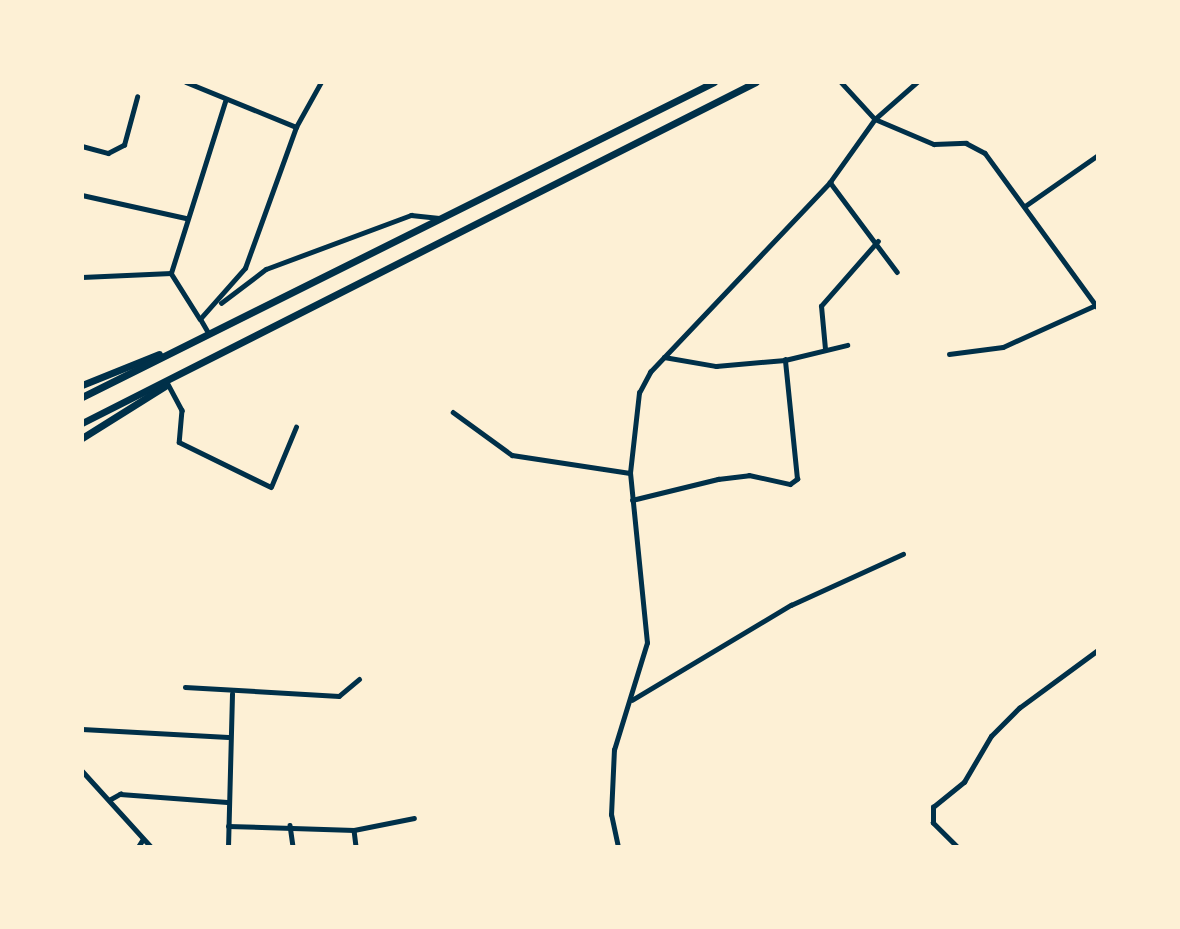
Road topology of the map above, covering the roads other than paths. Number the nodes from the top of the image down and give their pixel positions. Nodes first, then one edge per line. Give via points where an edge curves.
1 (186, 82) edge
2 (321, 82) edge
3 (715, 82) edge
4 (756, 82) edge
5 (841, 82) edge
6 (917, 82) edge
7 (137, 97) dead end
8 (226, 99) junction
9 (875, 119) junction
10 (296, 127) junction
11 (82, 146) edge
12 (1098, 155) edge
13 (830, 182) junction
14 (82, 195) edge
15 (1025, 206) junction
16 (186, 218) junction
17 (444, 219) junction
18 (878, 240) junction
19 (897, 272) dead end
20 (170, 273) junction
21 (82, 277) edge
22 (217, 306) junction
23 (1097, 306) edge
24 (200, 319) junction
25 (209, 334) junction
26 (847, 345) dead end
27 (825, 349) junction
28 (949, 354) dead end
29 (664, 357) junction
30 (785, 360) junction
31 (182, 374) junction
32 (169, 384) junction
33 (82, 386) edge
34 (82, 397) edge
35 (453, 412) dead end
36 (82, 423) edge
37 (296, 427) dead end
38 (82, 438) edge
39 (630, 472) junction
40 (632, 500) junction
41 (903, 554) dead end
42 (1098, 650) edge
43 (359, 679) dead end
44 (185, 687) dead end
45 (232, 694) junction
46 (632, 700) junction
47 (82, 729) edge
48 (228, 737) junction
49 (82, 771) edge
50 (109, 800) junction
51 (227, 802) junction
52 (414, 818) dead end
53 (290, 825) junction
54 (229, 827) junction
55 (354, 830) junction
56 (143, 839) junction
57 (138, 847) edge
58 (151, 847) edge
59 (229, 847) edge
60 (293, 847) edge
61 (356, 847) edge
62 (618, 847) edge
63 (957, 847) edge

1 - 8 street
2 - 10 street
3 - 17 highway
4 - 31 highway
5 - 9 street
6 - 9 street
7 - 11 street via 124,145 108,153
8 - 10 street
8 - 16 street
9 - 13 street
9 - 15 street via 934,144 977,147
10 - 22 street via 245,268
12 - 15 street
13 - 18 street
13 - 29 street
14 - 16 street
15 - 23 street
16 - 20 street
17 - 22 street via 411,215 267,269
17 - 25 highway
18 - 19 street
18 - 27 street via 821,306
20 - 21 street
20 - 24 street
22 - 24 street
23 - 28 street via 1003,347
24 - 25 street
25 - 33 highway
25 - 34 highway
26 - 27 street
27 - 30 street
29 - 30 street via 716,366
29 - 39 street via 639,393
30 - 40 street via 797,479 790,484 749,475
31 - 32 highway
31 - 36 highway
32 - 37 street via 182,410 179,442 271,487
32 - 38 highway
35 - 39 street via 512,455
39 - 40 street
40 - 46 street via 647,643
41 - 46 street via 791,605
42 - 63 street via 1018,708 992,736 964,782 933,807 933,823
43 - 45 street via 339,696
44 - 45 street
45 - 48 street
46 - 62 street via 614,750 611,815
47 - 48 street
48 - 51 street
49 - 50 street
50 - 51 street via 120,794
50 - 56 street
51 - 54 street
52 - 55 street
53 - 54 street
53 - 55 street
53 - 60 street
54 - 59 street
55 - 61 street
56 - 57 street
56 - 58 street

